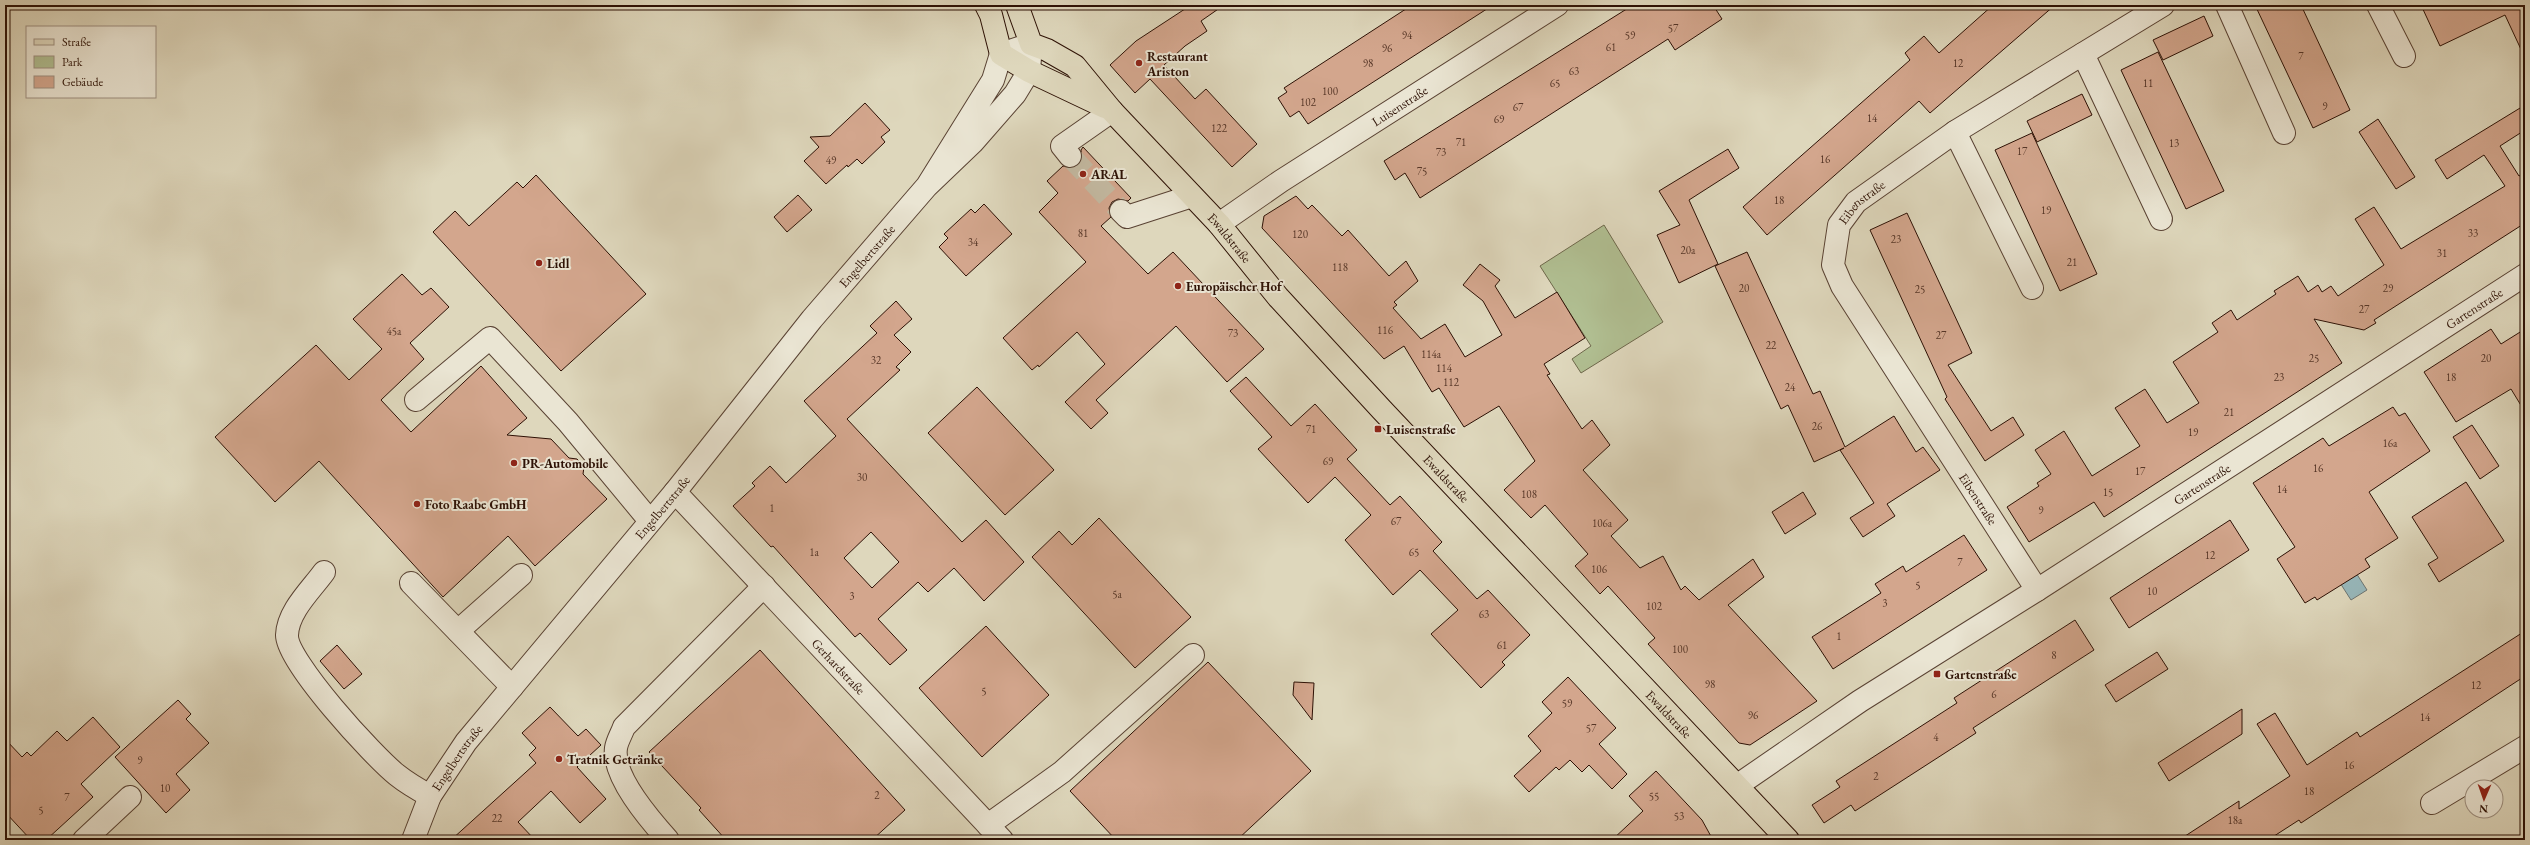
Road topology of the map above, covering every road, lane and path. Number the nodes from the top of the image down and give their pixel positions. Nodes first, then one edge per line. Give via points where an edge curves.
1 (986, 5) edge
2 (1016, 5) edge
3 (2163, 5) edge
4 (2227, 5) edge
5 (2378, 5) edge
6 (1545, 8) edge
7 (1031, 44) junction
8 (1001, 54) junction
9 (2083, 54) junction
10 (2404, 56) dead end
11 (1029, 71) junction
12 (1112, 111) junction
13 (1955, 132) junction
14 (2284, 133) dead end
15 (1070, 156) tunnel mouth
16 (927, 186) junction
17 (1192, 196) junction
18 (1121, 211) tunnel mouth
19 (2161, 219) dead end
20 (1219, 224) junction
21 (2525, 275) edge
22 (2032, 288) dead end
23 (416, 400) dead end
24 (675, 492) junction
25 (650, 522) junction
26 (324, 572) dead end
27 (520, 576) dead end
28 (411, 582) dead end
29 (764, 586) junction
30 (2038, 590) junction
31 (458, 631) junction
32 (1193, 655) dead end
33 (512, 687) junction
34 (2525, 747) edge
35 (1738, 785) junction
36 (430, 796) junction
37 (130, 797) dead end
38 (2432, 803) dead end
39 (995, 832) edge
40 (84, 840) edge
41 (414, 840) edge
42 (668, 840) edge
43 (1788, 840) edge

1 - 8 main road via 992,15
2 - 7 main road
3 - 9 street, Eibenstraße
4 - 14 street
5 - 10 street
6 - 20 street, Luisenstraße via 1280,181
7 - 8 street
7 - 11 street, Engelbertstraße
7 - 12 main road, Ewaldstraße via 1075,66
8 - 11 main road, Ewaldstraße
8 - 16 street, Engelbertstraße via 993,80
9 - 13 street, Eibenstraße
9 - 19 street
11 - 12 main road, Ewaldstraße
11 - 16 street, Engelbertstraße via 1015,94 978,136
12 - 15 street via 1062,146
12 - 17 main road, Ewaldstraße
13 - 22 street
13 - 30 street, Eibenstraße via 1856,202 1839,225 1833,265 1846,293
16 - 24 street, Engelbertstraße via 768,372
17 - 18 street via 1127,217
17 - 20 main road, Ewaldstraße
20 - 35 main road, Ewaldstraße via 1278,297 1372,399
21 - 30 street, Gartenstraße
23 - 25 street via 490,338 568,422
24 - 25 street, Engelbertstraße
24 - 29 street, Gerhardstraße
25 - 33 street, Engelbertstraße
26 - 36 street via 293,614 289,624 287,636 292,653 325,699 396,775
27 - 31 street
28 - 31 street
29 - 39 street, Gerhardstraße
29 - 42 street via 624,728 616,748 619,768 646,815
30 - 35 street, Gartenstraße via 1860,701
31 - 33 street
32 - 39 street
33 - 36 street, Engelbertstraße via 466,742
34 - 38 street
35 - 43 main road, Ewaldstraße
36 - 41 street, Engelbertstraße
37 - 40 street

